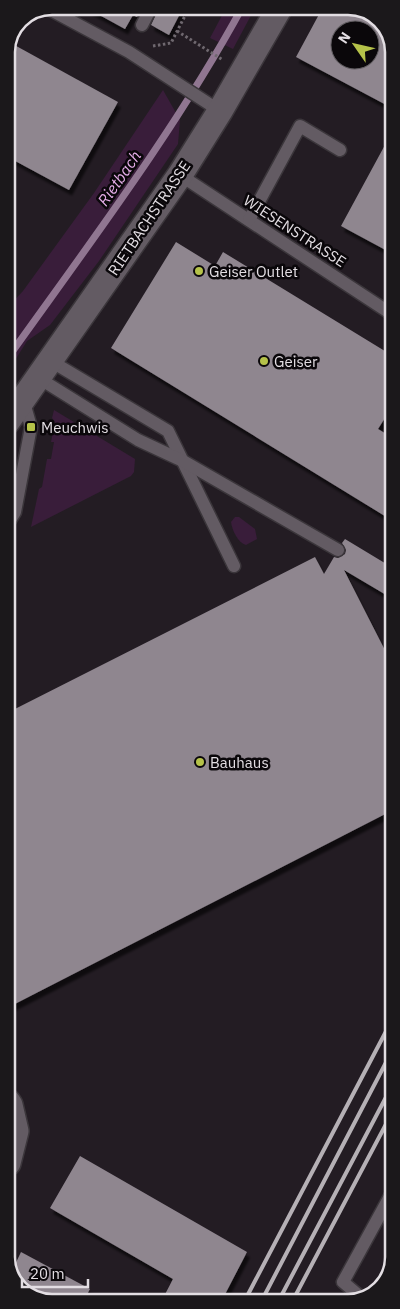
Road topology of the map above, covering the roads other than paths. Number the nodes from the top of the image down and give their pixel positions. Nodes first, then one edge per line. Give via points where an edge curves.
1 (60, 15) edge
2 (147, 15) edge
3 (274, 15) edge
4 (142, 25) dead end
5 (211, 106) junction
6 (340, 150) dead end
7 (180, 175) junction
8 (248, 220) junction
9 (385, 310) edge
10 (43, 368) junction
11 (23, 399) junction
12 (15, 410) edge
13 (182, 461) junction
14 (15, 512) edge
15 (338, 550) dead end
16 (234, 566) dead end
17 (385, 1205) edge
18 (356, 1293) edge

1 - 5 lane via 141,60
2 - 4 lane
3 - 5 street, RIETBACHSTRASSE
5 - 7 street, RIETBACHSTRASSE
6 - 8 lane via 300,126
7 - 8 lane, WIESENSTRASSE
7 - 10 street, RIETBACHSTRASSE
8 - 9 lane, WIESENSTRASSE
10 - 11 street, RIETBACHSTRASSE
10 - 13 lane via 138,440
10 - 13 lane via 168,431
11 - 12 street, RIETBACHSTRASSE
11 - 14 lane via 31,427
13 - 15 lane
13 - 16 lane
17 - 18 lane via 343,1282

